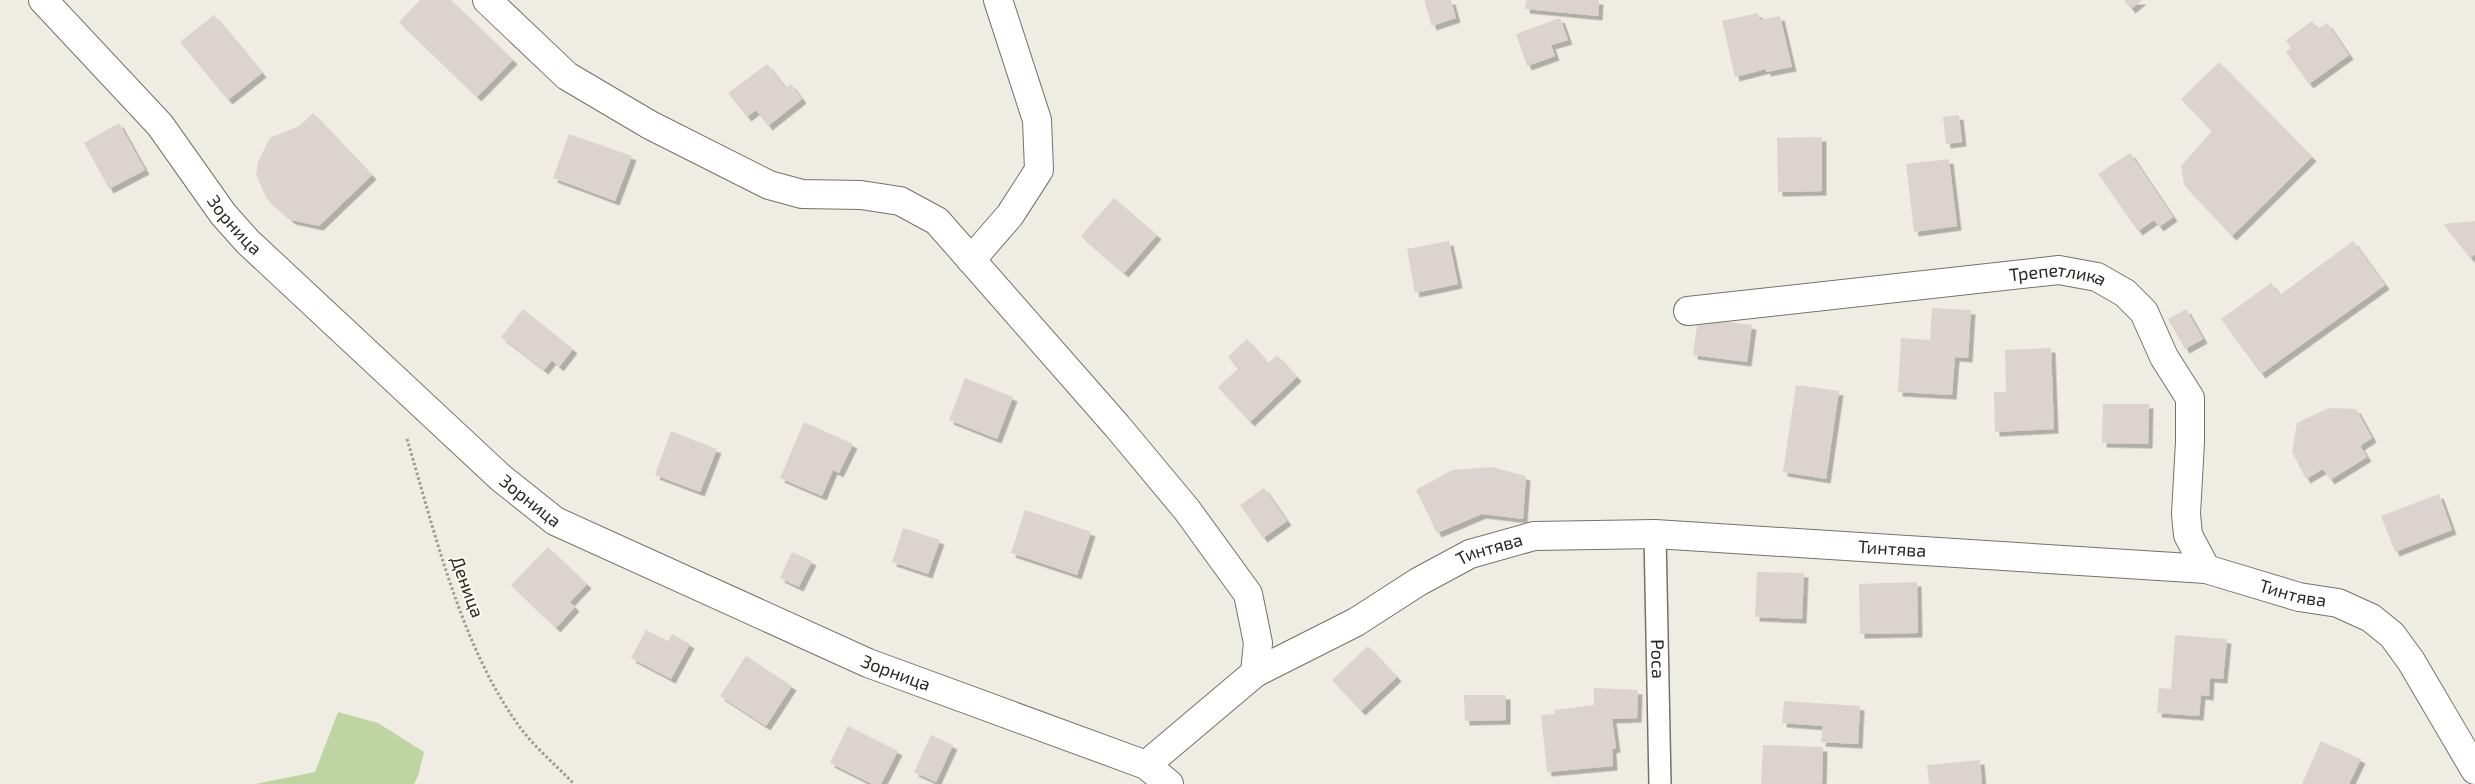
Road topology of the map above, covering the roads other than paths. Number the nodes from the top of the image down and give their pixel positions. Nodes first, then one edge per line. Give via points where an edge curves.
1 (44, 0) edge
2 (487, 0) edge
3 (998, 0) edge
4 (971, 260) junction
5 (1688, 311) dead end
6 (1655, 534) junction
7 (2206, 569) junction
8 (1255, 673) junction
9 (1146, 765) junction
10 (2475, 770) edge
11 (1169, 784) edge
12 (1660, 784) edge

1 - 9 street, Зорница via 160,125 223,214 248,242 501,478 555,521 868,663
2 - 4 street via 567,76 650,125 769,184 802,194 862,195 900,201 937,220
3 - 4 street via 1037,120 1039,170 1010,215
4 - 8 street via 1117,426 1180,502 1248,594 1258,643
5 - 7 street, Трепетлика via 2059,270 2097,277 2125,293 2144,312 2164,357 2190,398 2186,514 2188,535
6 - 7 street, Тинтява
6 - 8 street, Тинтява via 1534,536 1470,554 1418,582 1356,622
6 - 12 lane, Роса
7 - 10 street, Тинтява via 2299,598 2338,604 2371,618 2392,635 2411,661
8 - 9 street, Тинтява
9 - 11 street, Зорница

